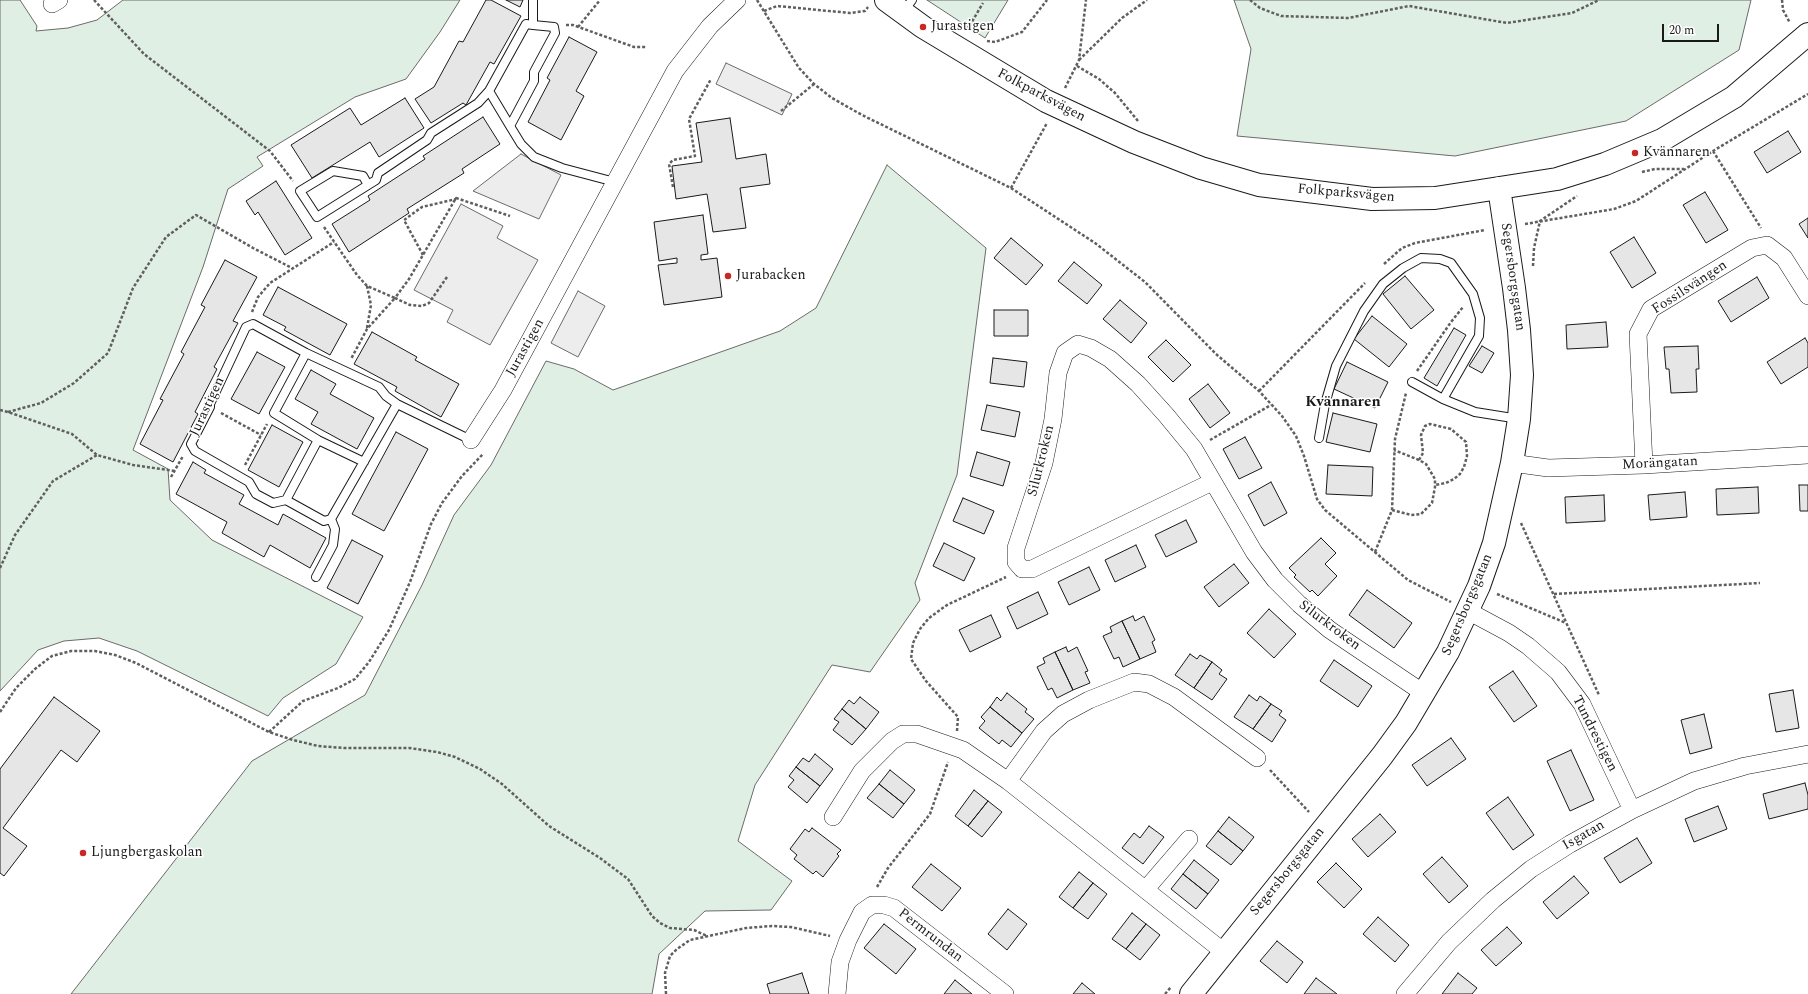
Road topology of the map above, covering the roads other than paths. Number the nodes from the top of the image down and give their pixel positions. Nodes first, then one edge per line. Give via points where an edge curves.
1 (533, 0) edge
2 (737, 0) edge
3 (900, 4) edge
4 (533, 25) junction
5 (1800, 30) edge
6 (489, 90) junction
7 (510, 126) junction
8 (615, 182) junction
9 (368, 184) junction
10 (1499, 188) junction
11 (1808, 296) edge
12 (306, 353) junction
13 (1412, 382) road end
14 (1443, 399) junction
15 (397, 404) junction
16 (1519, 420) junction
17 (1319, 438) dead end
18 (318, 440) junction
19 (471, 440) joint
20 (1808, 455) edge
21 (364, 462) junction
22 (1512, 463) junction
23 (1644, 465) junction
24 (1212, 482) junction
25 (286, 500) junction
26 (331, 519) junction
27 (316, 577) dead end
28 (1456, 605) junction
29 (1425, 694) junction
30 (1808, 754) edge
31 (1257, 758) road end
32 (1008, 781) junction
33 (1632, 810) junction
34 (833, 817) dead end
35 (1189, 839) dead end
36 (1146, 889) junction
37 (1224, 952) junction
38 (1183, 988) edge
39 (837, 994) edge
40 (1005, 994) edge
41 (1406, 994) edge

1 - 4 lane
2 - 8 street, Jurastigen via 710,26 675,71
3 - 10 main road, Folkparksvägen via 980,63 1046,101 1134,142 1201,168 1259,185 1372,199 1435,198
4 - 6 lane via 526,24
4 - 7 lane via 554,27 555,33 534,72 534,81
5 - 10 main road, Folkparksvägen via 1734,98 1662,140 1605,164 1557,179
6 - 7 lane
6 - 9 lane via 478,103 431,133 428,140 378,173 376,180
7 - 8 lane via 521,144 534,157 562,168
8 - 19 street, Jurastigen via 503,390
9 - 9 lane via 318,217 300,191 333,171 363,176
10 - 16 main road, Segersborgsgatan via 1519,330 1522,375
11 - 23 street, Fossilsvängen via 1784,258 1767,245 1752,248 1651,309 1638,334
12 - 15 lane, Jurastigen via 379,387
12 - 18 lane via 274,413
12 - 25 lane, Jurastigen via 253,324 246,327 191,444 195,451 249,482 256,494 273,503
13 - 14 lane
14 - 16 lane via 1475,412
14 - 17 lane via 1479,336 1480,318 1473,294 1451,263 1440,259 1421,258 1402,268 1383,284 1364,311 1336,366
15 - 19 lane, Jurastigen
15 - 21 lane
16 - 22 main road, Segersborgsgatan
18 - 21 lane
18 - 25 lane
20 - 23 street, Morängatan
21 - 26 lane
22 - 23 street, Morängatan via 1548,468
22 - 28 main road, Segersborgsgatan via 1494,543 1479,586
24 - 24 street, Silurkroken via 1194,449 1138,384 1110,359 1078,344 1065,353 1058,373 1053,419 1044,463 1016,548 1016,562 1022,569 1032,569
24 - 29 street, Silurkroken via 1254,552 1284,590 1330,630
25 - 26 lane, Jurastigen via 324,521
26 - 27 lane via 334,529 333,545
28 - 29 main road, Segersborgsgatan via 1448,652
28 - 33 street, Tundrestigen via 1509,633 1558,672 1582,704
29 - 37 main road, Segersborgsgatan via 1382,756
30 - 33 street, Isgatan via 1745,766 1694,782
31 - 32 street via 1174,697 1149,684 1134,682 1062,714 1044,732
32 - 34 street via 963,750 917,734 903,734 892,741 862,771
32 - 36 street
33 - 41 street, Isgatan via 1531,869 1449,942
35 - 36 street
36 - 37 street
37 - 38 main road, Segersborgsgatan
39 - 40 street, Permrundan via 840,962 848,940 862,912 872,905 894,908

